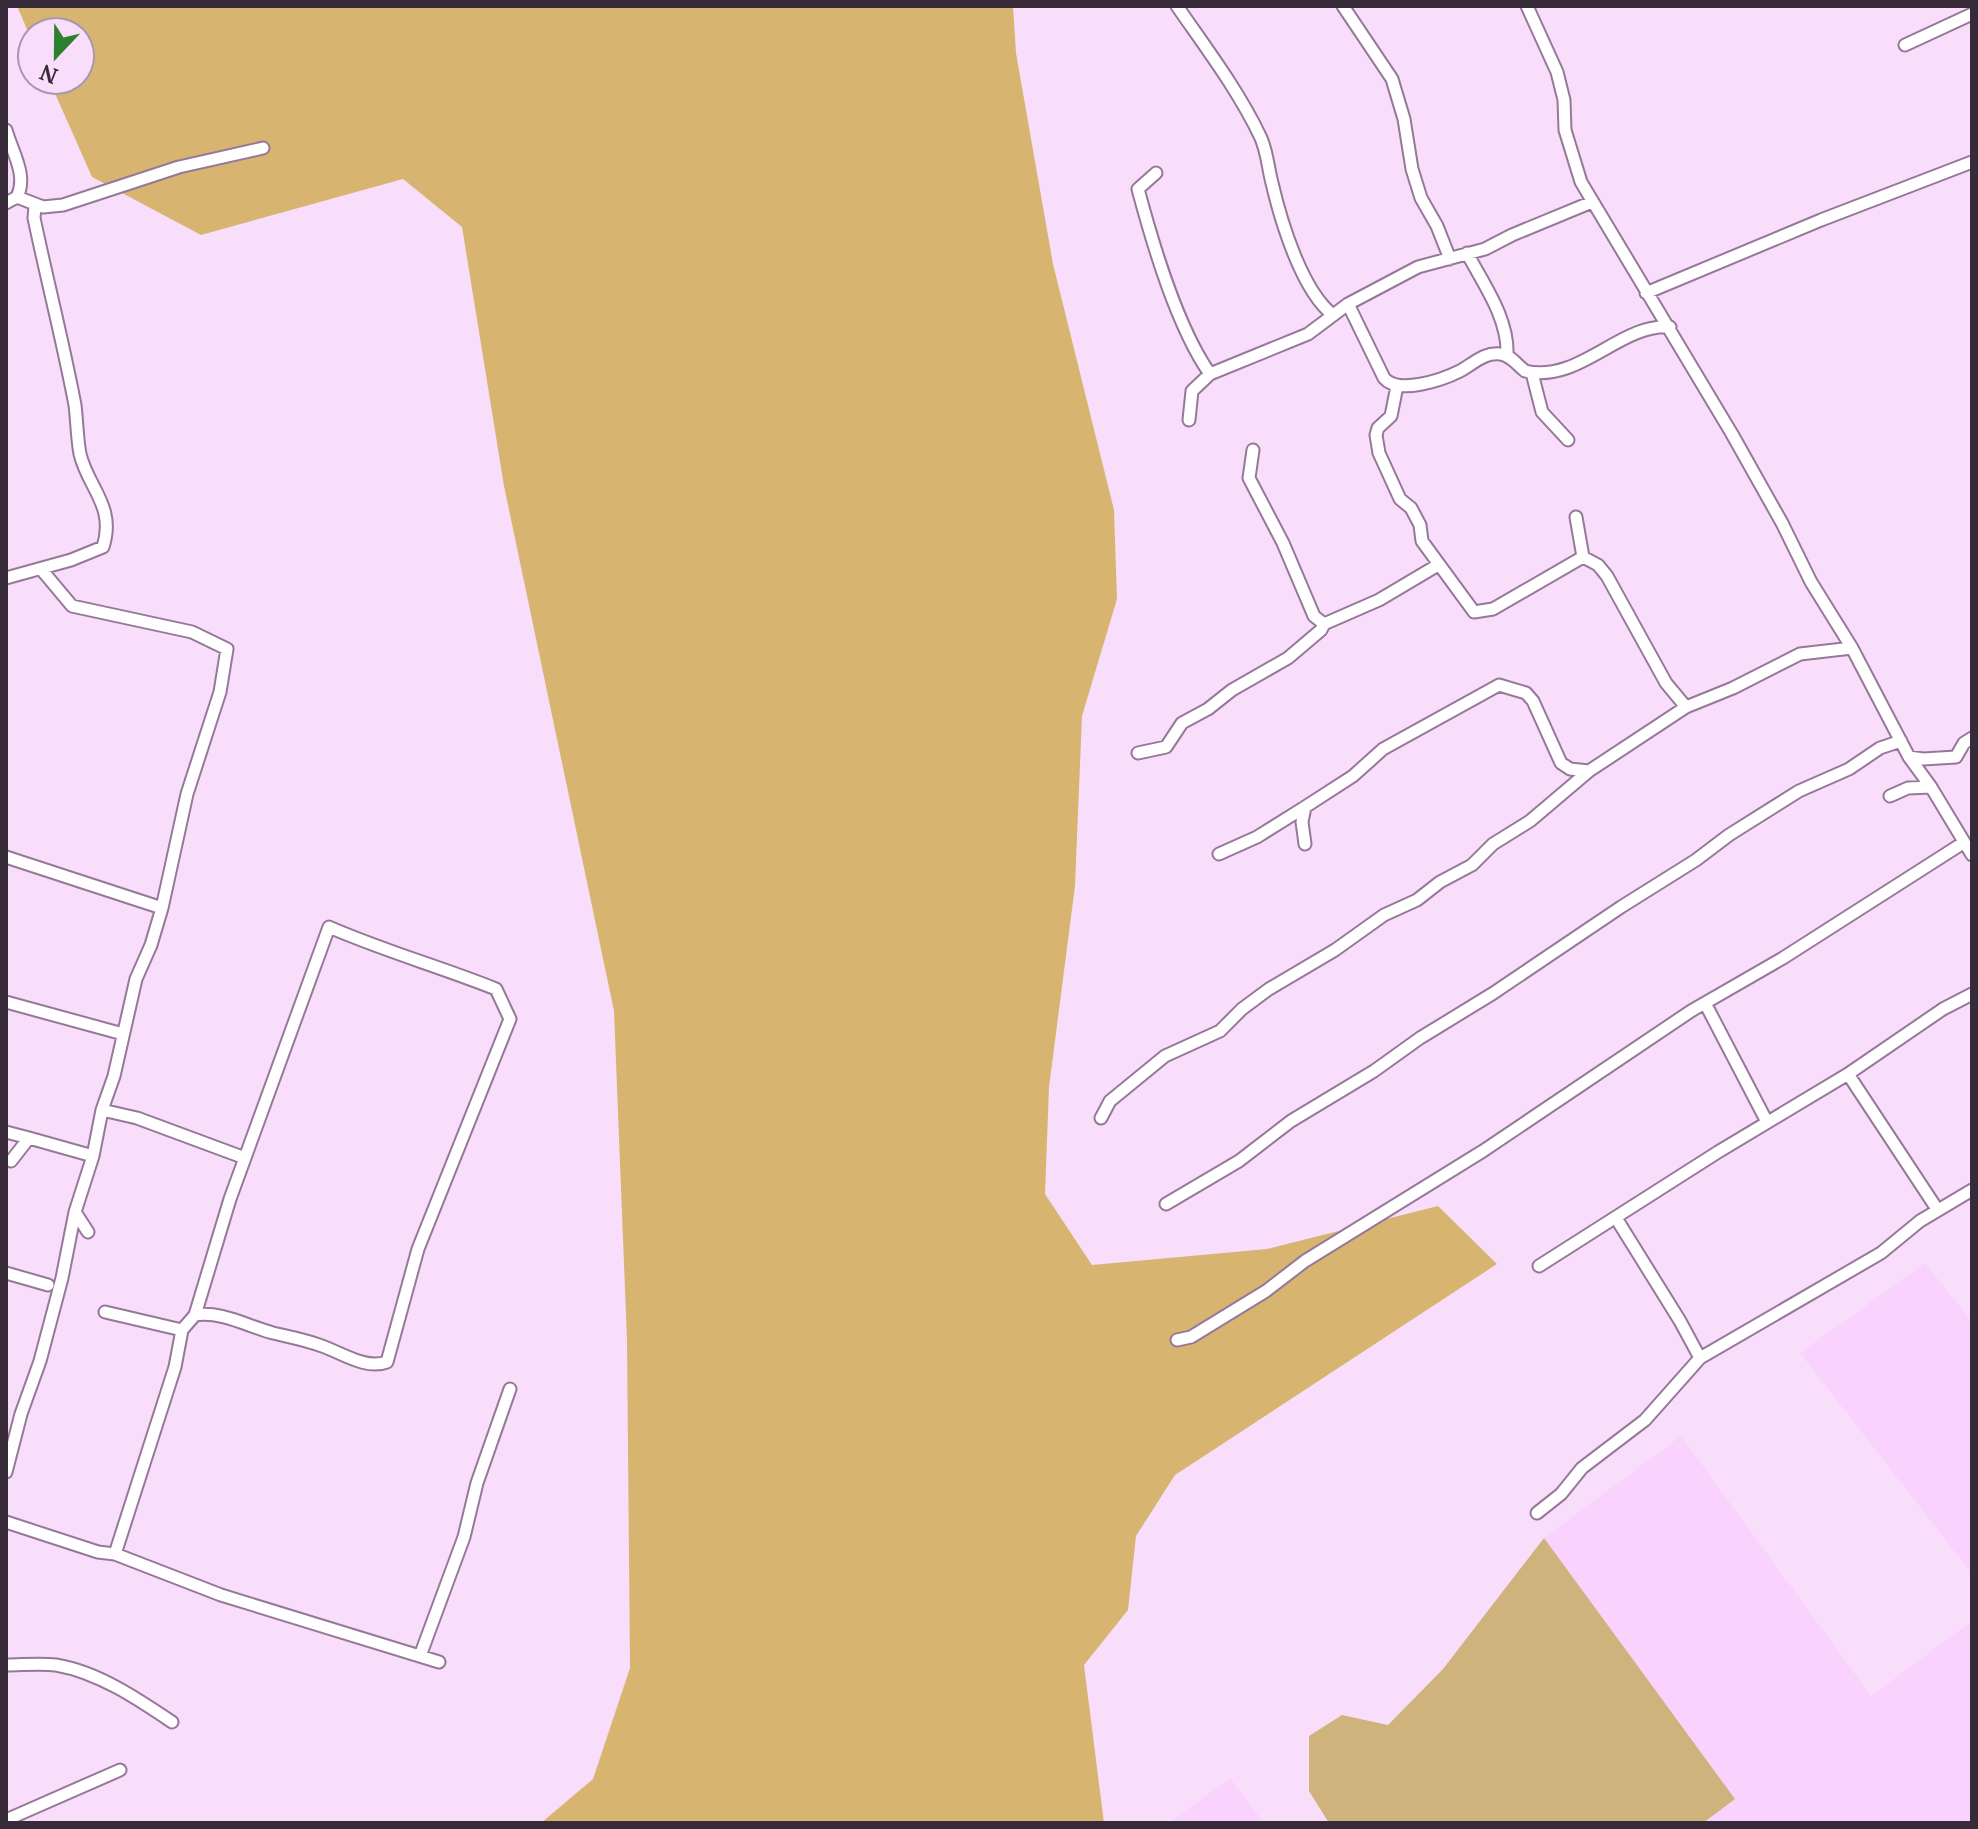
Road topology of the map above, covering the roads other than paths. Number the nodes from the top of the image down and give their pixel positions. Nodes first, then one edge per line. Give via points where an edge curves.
1 (1177, 6) edge
2 (1343, 6) edge
3 (1527, 6) edge
4 (1972, 14) edge
5 (1905, 45) dead end
6 (6, 130) edge
7 (263, 148) dead end
8 (1972, 162) edge
9 (1156, 173) dead end
10 (12, 200) edge
11 (1592, 202) junction
12 (35, 206) junction
13 (1467, 253) junction
14 (1450, 259) junction
15 (1646, 293) junction
16 (1348, 304) junction
17 (1333, 315) junction
18 (1670, 327) junction
19 (1507, 356) junction
20 (1532, 373) junction
21 (1210, 374) junction
22 (1397, 386) junction
23 (1189, 420) dead end
24 (1568, 440) dead end
25 (1253, 450) dead end
26 (1576, 517) dead end
27 (1583, 557) junction
28 (1438, 565) junction
29 (41, 569) junction
30 (6, 578) edge
31 (1324, 624) junction
32 (1852, 648) junction
33 (1686, 707) junction
34 (1972, 738) edge
35 (1901, 741) junction
36 (1138, 753) dead end
37 (1909, 757) junction
38 (1589, 771) junction
39 (1931, 787) junction
40 (1890, 796) dead end
41 (1305, 807) junction
42 (1963, 843) junction
43 (1305, 844) dead end
44 (1219, 854) dead end
45 (1972, 855) edge
46 (6, 857) edge
47 (162, 908) junction
48 (1972, 994) edge
49 (6, 1002) edge
50 (1705, 1003) junction
51 (123, 1034) junction
52 (1848, 1074) junction
53 (102, 1110) junction
54 (1101, 1118) dead end
55 (1767, 1122) junction
56 (6, 1132) edge
57 (29, 1138) junction
58 (93, 1156) junction
59 (245, 1158) junction
60 (11, 1161) dead end
61 (1972, 1190) edge
62 (1166, 1204) dead end
63 (1937, 1209) junction
64 (75, 1212) junction
65 (1616, 1218) junction
66 (88, 1232) dead end
67 (1539, 1266) dead end
68 (6, 1273) edge
69 (48, 1285) dead end
70 (105, 1312) dead end
71 (195, 1315) junction
72 (182, 1330) junction
73 (1177, 1340) dead end
74 (1700, 1358) junction
75 (510, 1389) dead end
76 (6, 1472) edge
77 (1537, 1513) dead end
78 (6, 1522) edge
79 (115, 1554) junction
80 (420, 1656) junction
81 (439, 1662) dead end
82 (6, 1665) edge
83 (172, 1722) dead end
84 (120, 1770) dead end
85 (6, 1820) edge

1 - 17 street via 1262,140 1291,244 1315,296
2 - 14 street via 1392,79 1421,198
3 - 11 street via 1557,72 1565,130
4 - 5 street
6 - 10 street via 22,182
7 - 12 street via 179,167 78,202
8 - 15 street
9 - 21 street via 1138,189 1149,231 1192,345
10 - 12 street
11 - 13 street
11 - 15 street
12 - 29 street via 80,456 97,490 107,533 103,547
13 - 14 street
13 - 19 street via 1504,323
14 - 16 street via 1418,267
15 - 18 street
16 - 17 street
16 - 22 street via 1386,382
17 - 21 street via 1308,334
18 - 20 street via 1647,328 1574,365
18 - 32 street
19 - 20 street
19 - 22 street via 1493,354 1441,379
20 - 24 street via 1542,412
21 - 23 street via 1192,391
22 - 28 street via 1391,416 1378,428 1379,453
25 - 31 street via 1249,478 1314,616
26 - 27 street
27 - 28 street via 1482,612 1474,612
27 - 33 street via 1607,576 1666,683
28 - 31 street
29 - 30 street
29 - 47 street via 72,606 192,632 227,649
31 - 36 street via 1288,658 1182,723 1166,747
32 - 33 street via 1800,654
32 - 35 street
33 - 38 street
34 - 37 street via 1956,757
35 - 37 street
35 - 62 street via 1799,791 1729,835 1291,1121 1239,1161
37 - 39 street
38 - 41 street via 1561,763 1533,701 1526,693 1499,685 1383,749
38 - 54 street via 1472,865 1269,989 1220,1031 1165,1056 1110,1101
39 - 40 street
39 - 42 street
41 - 43 street
41 - 44 street
42 - 45 street
42 - 50 street
46 - 47 street
47 - 51 street
48 - 52 street
49 - 51 street
50 - 55 street
50 - 73 street via 1266,1291 1191,1337
51 - 53 street
52 - 55 street
52 - 63 street
53 - 58 street
53 - 59 street
55 - 65 street
56 - 57 street
57 - 58 street
57 - 60 street
58 - 64 street
59 - 71 street
59 - 71 street via 329,927 496,989 510,1019 418,1249 387,1362 364,1363 230,1318
61 - 63 street
63 - 74 street via 1881,1253
64 - 66 street
64 - 76 street via 62,1278
65 - 67 street
65 - 74 street
68 - 69 street
70 - 72 street
71 - 72 street
72 - 79 street
74 - 77 street via 1645,1420 1582,1468
75 - 80 street
78 - 79 street
79 - 80 street via 221,1595
80 - 81 street
82 - 83 street via 74,1670
84 - 85 street

